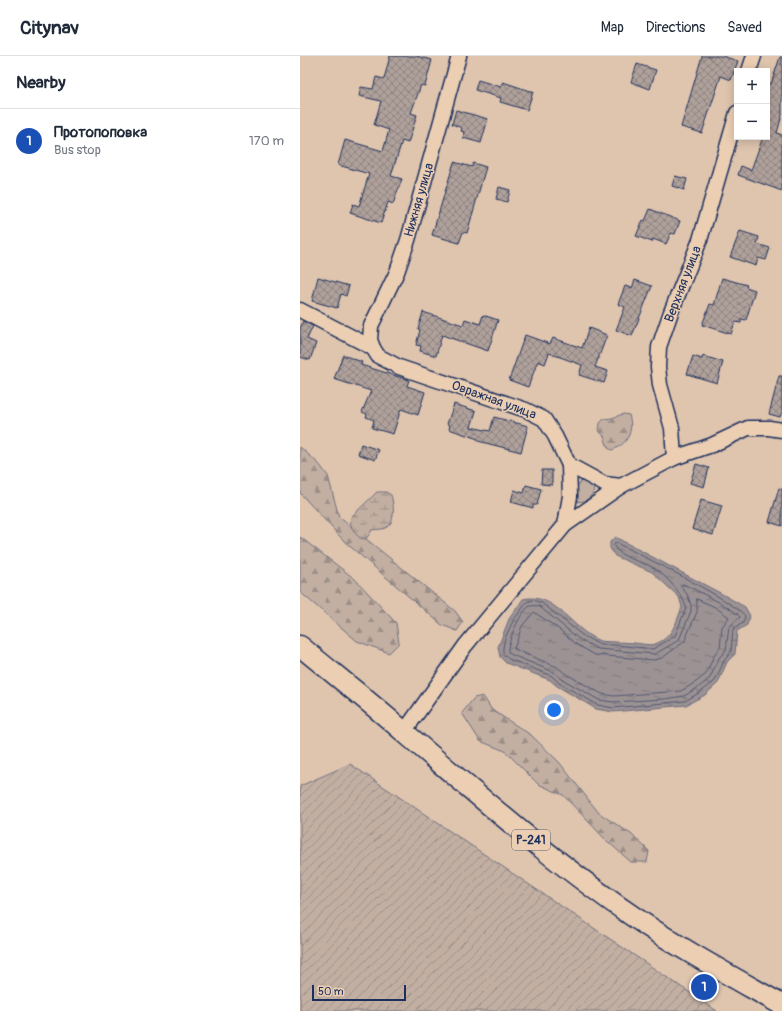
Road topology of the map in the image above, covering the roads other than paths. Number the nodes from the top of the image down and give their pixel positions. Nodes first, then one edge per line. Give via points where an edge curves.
1 (459, 56) edge
2 (754, 56) edge
3 (750, 68) edge
4 (734, 123) edge
5 (300, 310) edge
6 (372, 344) junction
7 (782, 430) edge
8 (674, 458) junction
9 (569, 465) junction
10 (621, 486) junction
11 (565, 525) junction
12 (300, 646) edge
13 (404, 732) junction
14 (782, 1005) edge

1 - 6 street, Нижняя улица via 408,240 397,272 371,326
2 - 3 street
4 - 8 street, Верхняя улица via 700,240 659,347 660,385 672,428
5 - 6 street, Овражная улица
6 - 9 street, Овражная улица via 378,356 399,367 544,418
7 - 8 street via 748,428 712,445
8 - 10 street
9 - 10 street via 604,484
9 - 11 street, Овражная улица via 570,496
10 - 11 street
11 - 13 street via 465,646
12 - 13 highway, Р-241
13 - 14 highway, Р-241 via 496,812 632,916 714,967

